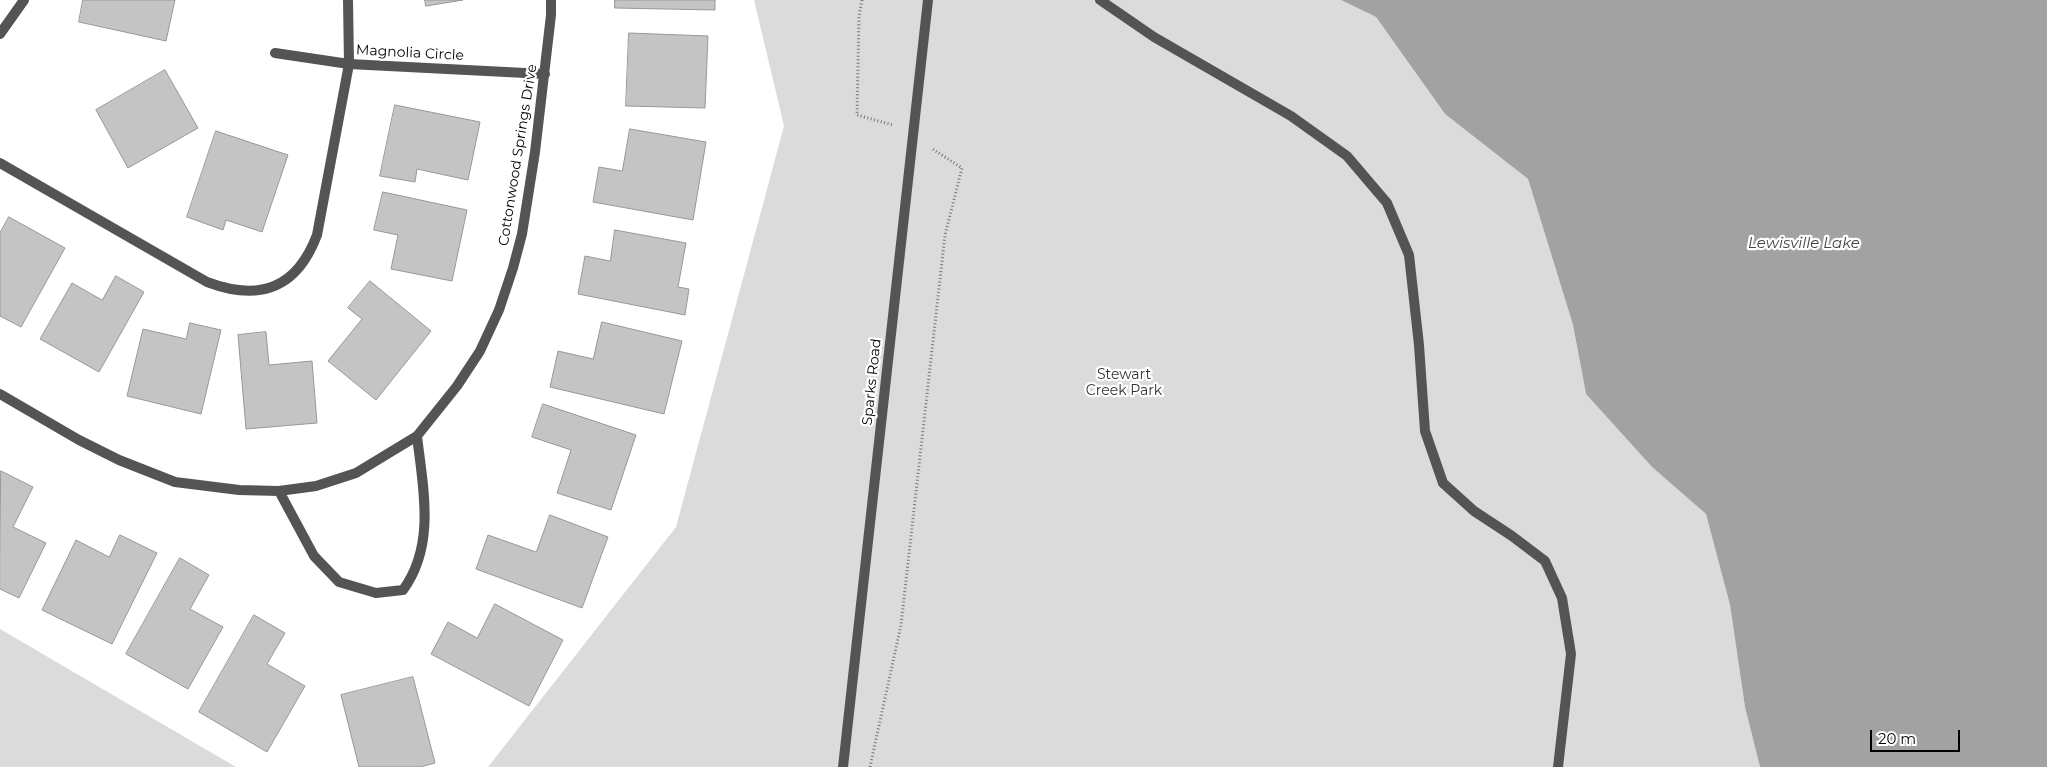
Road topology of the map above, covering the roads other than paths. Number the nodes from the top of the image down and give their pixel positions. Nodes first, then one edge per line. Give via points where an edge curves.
1 (24, 0) edge
2 (348, 0) edge
3 (551, 0) edge
4 (928, 0) edge
5 (1100, 0) edge
6 (0, 34) edge
7 (275, 53) dead end
8 (349, 64) junction
9 (545, 74) junction
10 (0, 163) edge
11 (0, 394) edge
12 (417, 436) junction
13 (279, 491) junction
14 (843, 767) edge
15 (1558, 767) edge

1 - 6 street
2 - 8 street
3 - 9 street, Cottonwood Springs Drive
4 - 14 street, Sparks Road
5 - 15 street via 1154,37 1291,116 1347,156 1387,203 1409,255 1425,431 1443,483 1474,511 1545,561 1562,598 1571,654
7 - 8 street, Magnolia Circle
8 - 9 street, Magnolia Circle
8 - 10 street via 317,235 310,254 296,273 265,289 246,292 226,290 207,282
9 - 12 street, Cottonwood Springs Drive via 522,234 499,310 480,351
11 - 13 street via 78,440 175,482
12 - 13 street via 356,473 316,486
12 - 13 street via 425,534 414,575 403,590 376,593 339,582 314,556

